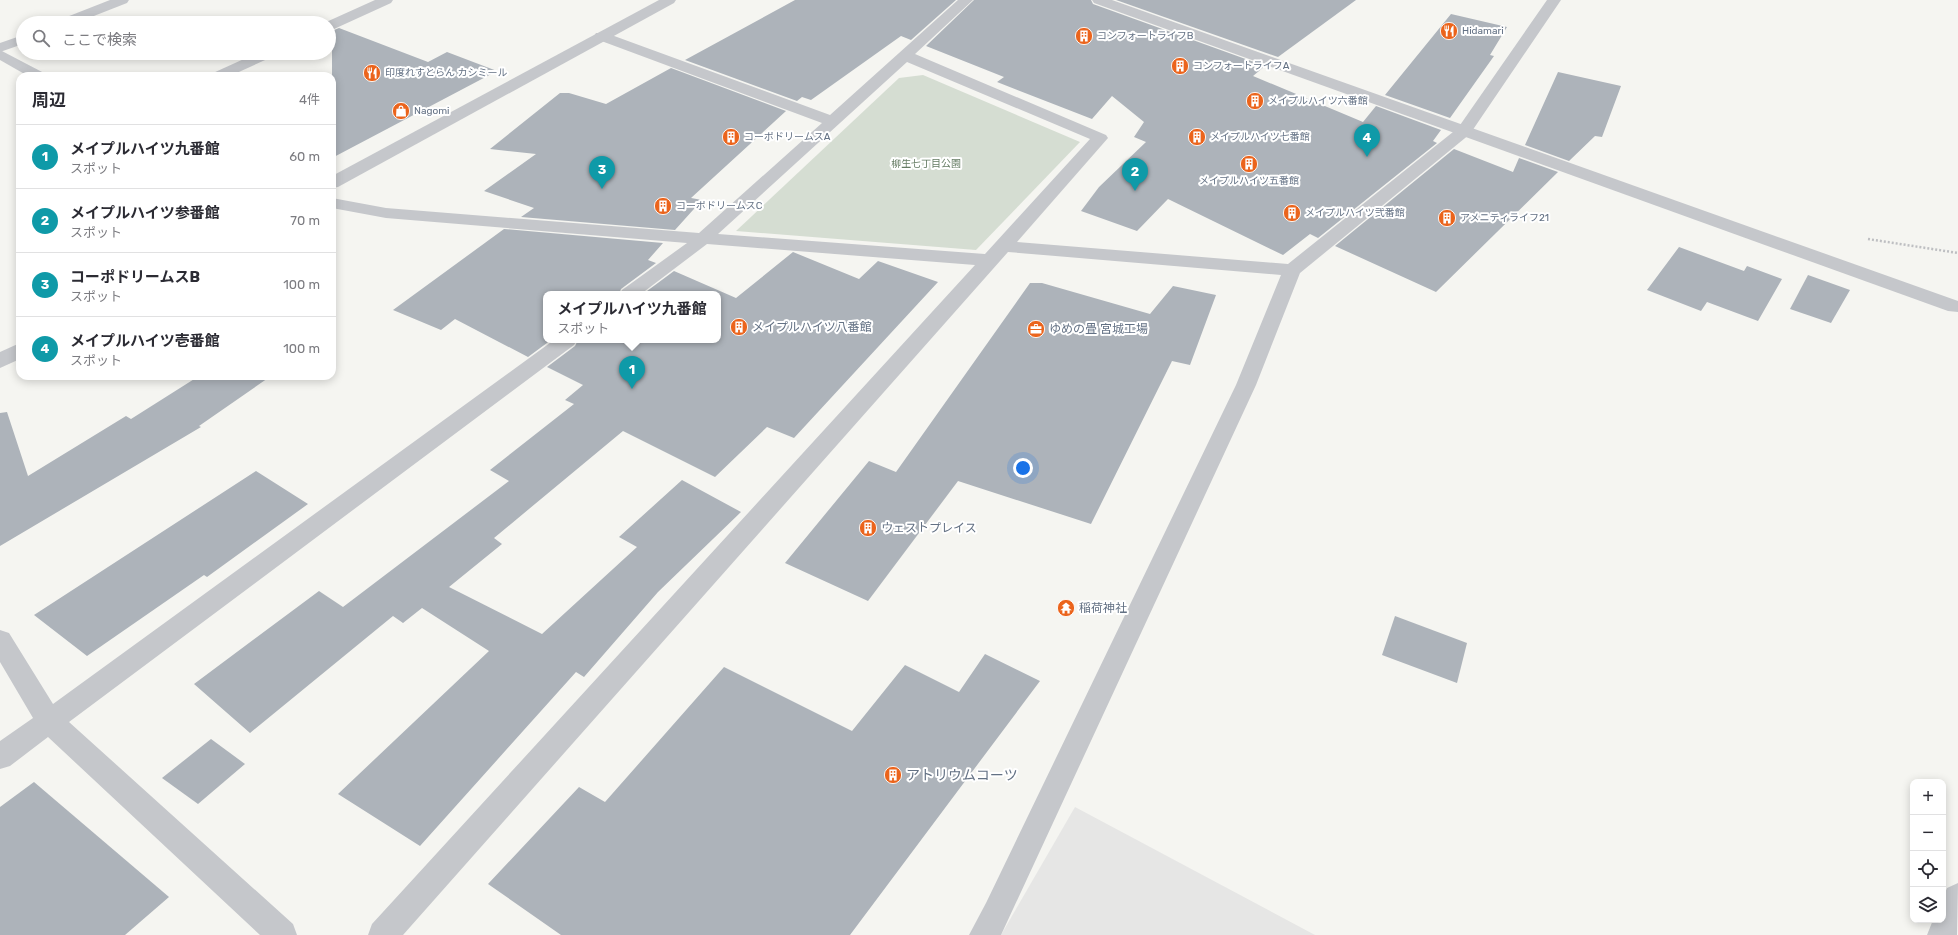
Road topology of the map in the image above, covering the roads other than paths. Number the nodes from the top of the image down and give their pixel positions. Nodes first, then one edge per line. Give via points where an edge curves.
1 (122, 0) edge
2 (386, 0) edge
3 (669, 0) edge
4 (966, 0) edge
5 (1099, 0) edge
6 (1554, 0) edge
7 (82, 16) edge
8 (336, 23) edge
9 (601, 36) junction
10 (16, 42) edge
11 (0, 48) edge
12 (0, 54) edge
13 (906, 56) junction
14 (253, 60) edge
15 (32, 72) edge
16 (227, 72) edge
17 (832, 121) junction
18 (1464, 131) junction
19 (336, 181) edge
20 (336, 204) edge
21 (703, 239) junction
22 (995, 253) junction
23 (1292, 270) junction
24 (633, 291) edge
25 (1957, 307) edge
26 (563, 343) edge
27 (16, 352) edge
28 (0, 361) edge
29 (0, 640) edge
30 (49, 721) junction
31 (0, 757) edge
32 (1958, 898) edge
33 (282, 935) edge
34 (383, 935) edge
35 (984, 935) edge
36 (1942, 935) edge

1 - 7 street
2 - 8 street
3 - 9 street
4 - 13 street
5 - 18 street
6 - 18 street
9 - 17 street
9 - 19 street
10 - 11 street
12 - 15 street
13 - 17 street
13 - 22 street via 1100,138
14 - 16 street
17 - 21 street
18 - 23 street
18 - 25 street
20 - 21 street via 386,213
21 - 22 street via 856,252
21 - 24 street
22 - 23 street
22 - 34 street
23 - 35 street via 1246,385 997,914
26 - 30 street
27 - 28 street
29 - 30 street
30 - 31 street
30 - 33 street
32 - 36 street

